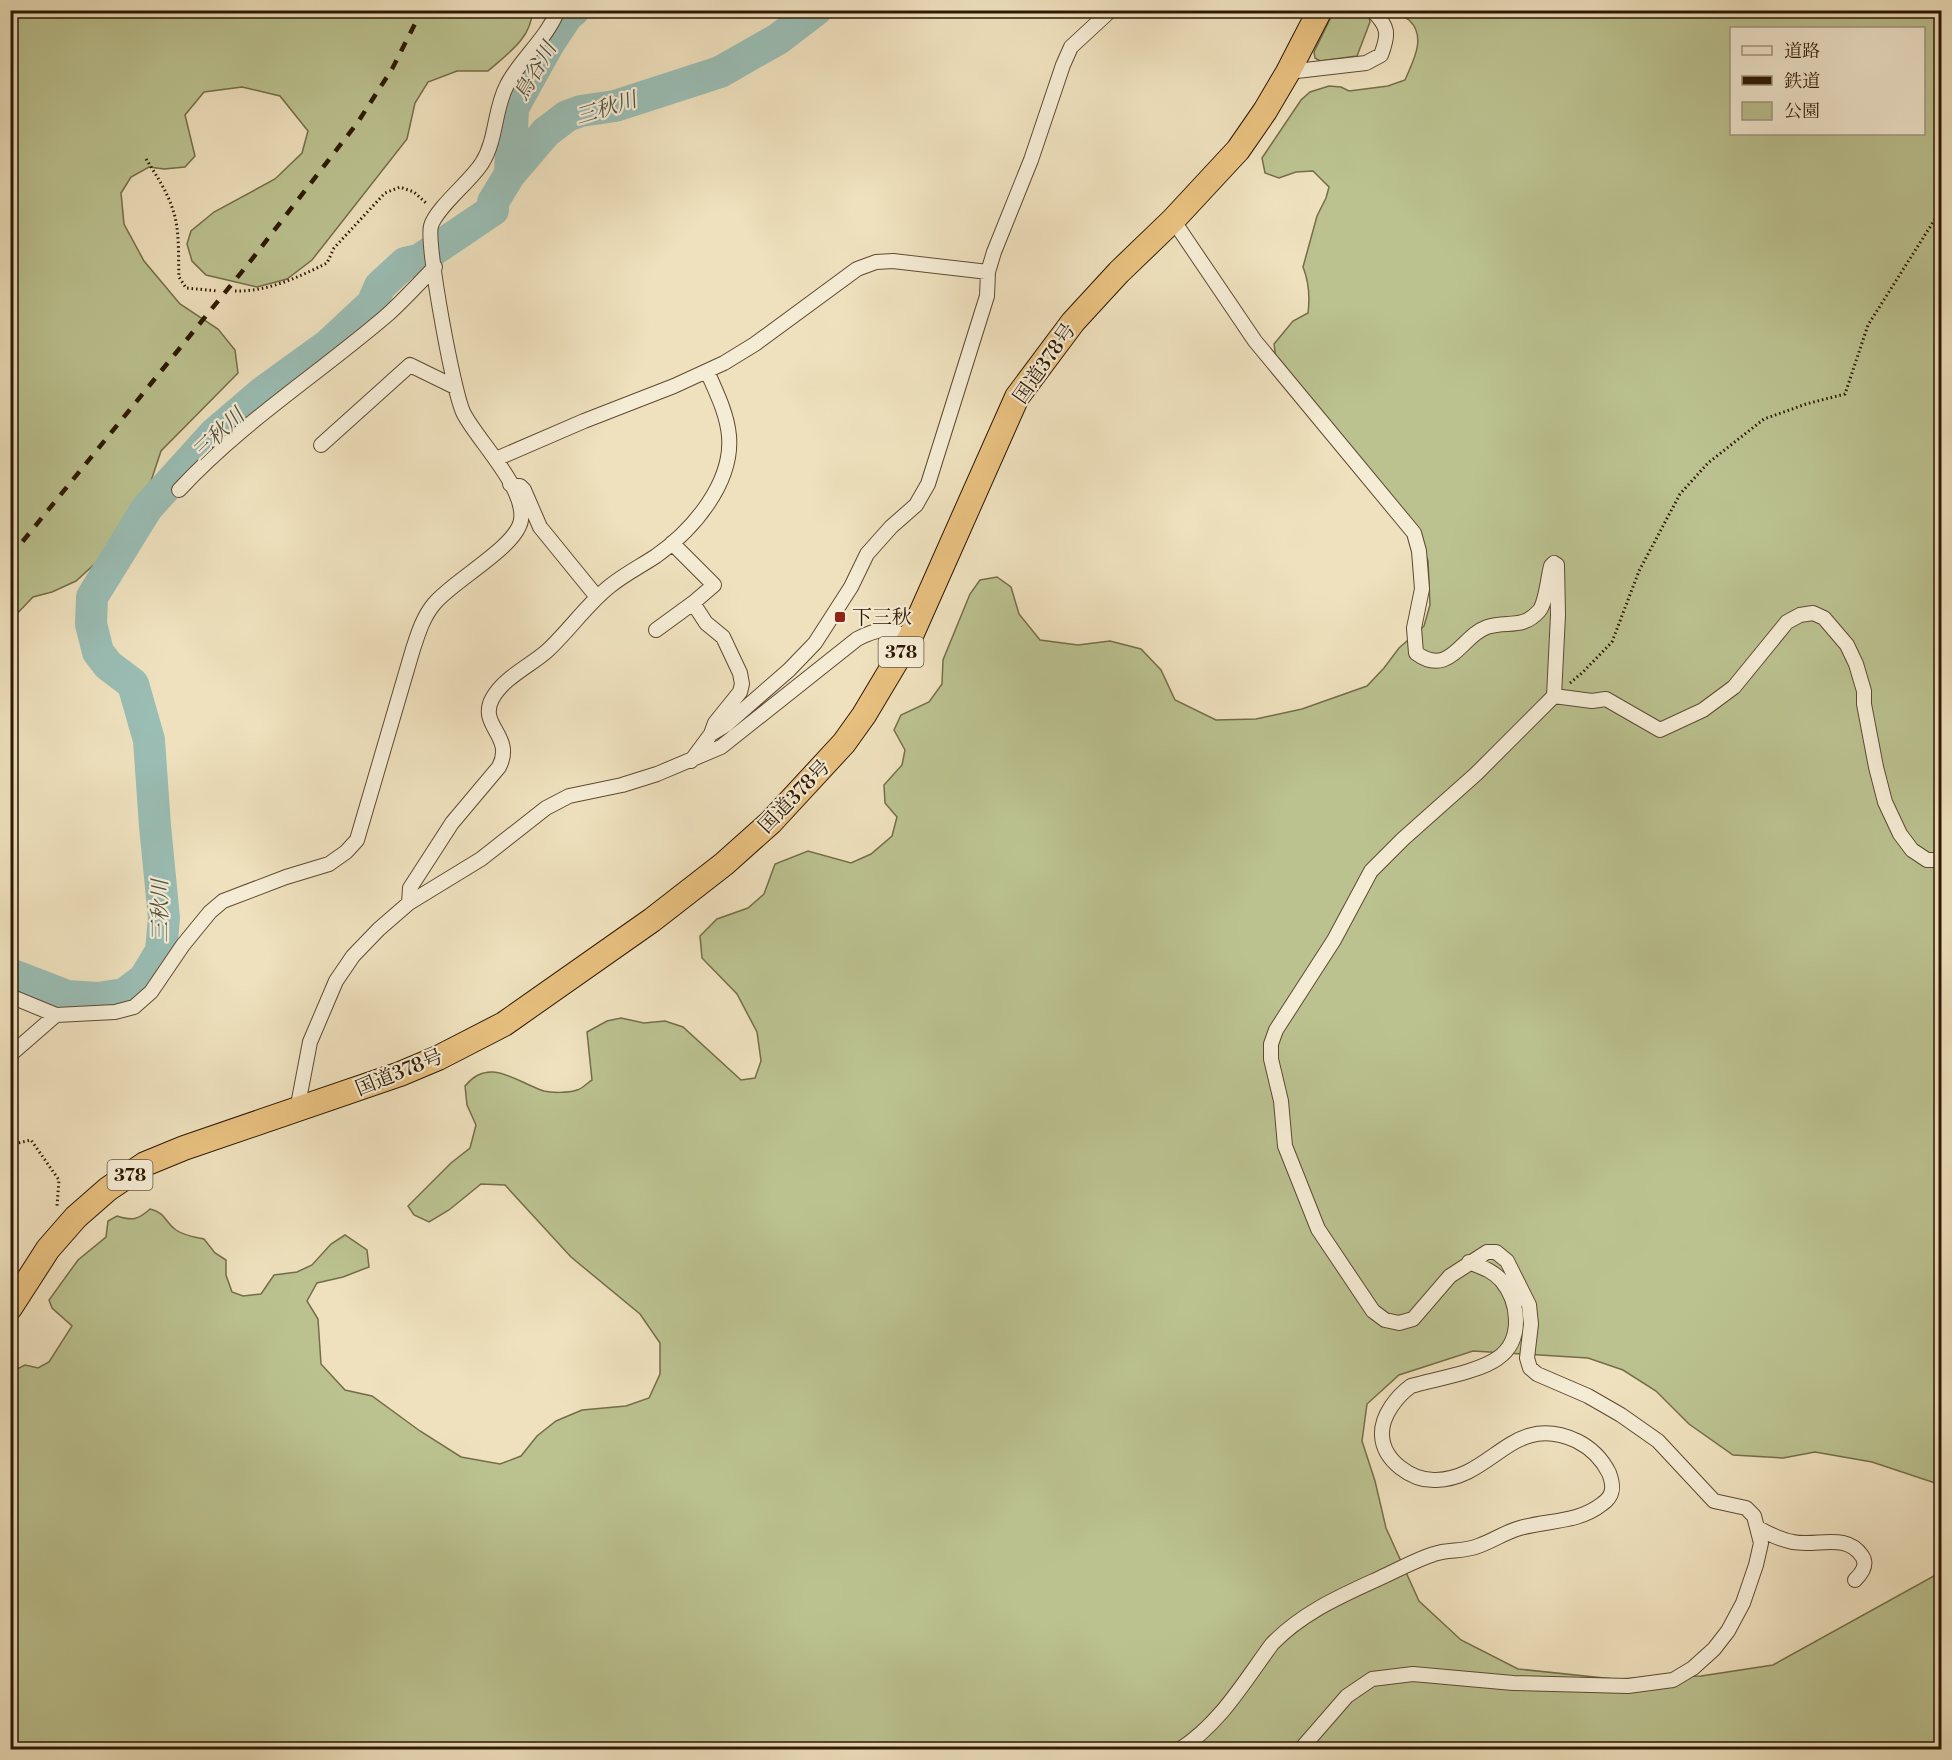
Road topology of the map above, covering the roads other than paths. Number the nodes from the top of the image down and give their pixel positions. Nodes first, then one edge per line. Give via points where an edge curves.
1 (558, 10) edge
2 (1111, 10) edge
3 (1320, 10) edge
4 (1372, 10) edge
5 (1288, 72) junction
6 (1173, 220) junction
7 (434, 262) junction
8 (988, 272) junction
9 (707, 371) junction
10 (454, 387) junction
11 (321, 445) dead end
12 (496, 459) junction
13 (510, 484) junction
14 (179, 490) dead end
15 (672, 543) junction
16 (597, 597) junction
17 (693, 603) junction
18 (656, 630) dead end
19 (910, 638) junction
20 (1554, 696) junction
21 (711, 734) junction
22 (691, 761) junction
23 (1941, 860) edge
24 (409, 903) junction
25 (10, 996) edge
26 (56, 1015) junction
27 (10, 1055) edge
28 (297, 1110) junction
29 (1469, 1262) junction
30 (10, 1308) edge
31 (1758, 1528) junction
32 (1855, 1580) dead end
33 (1179, 1749) edge
34 (1300, 1749) edge

1 - 7 street via 542,40 505,87 488,154 432,223
2 - 8 street via 1071,47
3 - 5 highway, 国道378号 / 378
4 - 5 street via 1384,22 1387,39 1381,55 1365,63
5 - 6 highway, 国道378号 / 378 via 1238,150
6 - 19 highway, 国道378号 / 378 via 1072,322 1017,397
6 - 20 street via 1256,341 1414,533 1422,589 1414,628 1416,653 1425,659 1450,657 1487,627 1529,621 1541,608 1551,566 1557,565
7 - 10 street
7 - 14 street via 387,315 273,404
8 - 9 street via 912,262 876,262 857,269 755,344
8 - 21 street via 987,296 928,484 916,505 867,554 815,643 789,670
9 - 12 street
9 - 15 street via 725,413 729,453 718,487
10 - 11 street via 410,365
10 - 12 street via 464,414
12 - 13 street
13 - 16 street via 524,490 540,527
13 - 26 street via 521,509 521,522 515,533 446,591 423,622 357,840 329,864 223,901 183,945 151,992 134,1007 115,1012
15 - 16 street via 621,576
15 - 17 street via 714,585
16 - 24 street via 555,644 492,698 490,721 505,748 504,758 452,823 410,888
17 - 18 street
17 - 21 street via 706,623 723,637 742,684
19 - 22 street via 896,631 873,631 857,639 739,735
19 - 28 highway, 国道378号 / 378 via 844,743 771,822 652,920 504,1024 400,1074
20 - 23 street via 1606,699 1660,730 1703,710 1734,687 1787,622 1813,613 1824,618 1847,645 1856,664 1885,802 1900,834 1912,850 1927,860
20 - 29 street via 1371,871 1271,1044 1286,1146 1318,1229 1373,1311 1385,1320 1399,1323 1413,1319 1450,1276
21 - 22 street
22 - 24 street via 622,785 569,796 546,808 481,859
24 - 28 street via 353,956 336,981 310,1042
25 - 26 street
26 - 27 street
28 - 30 highway, 国道378号 / 378 via 145,1164 76,1217 48,1249
29 - 31 street via 1487,1252 1496,1252 1507,1261 1529,1305 1530,1368 1588,1396 1658,1441 1714,1501 1746,1508
29 - 33 street via 1487,1269 1510,1293 1517,1315 1509,1347 1484,1366 1411,1386 1401,1393 1387,1414 1382,1433 1384,1446 1403,1470 1417,1478 1436,1480 1474,1469 1510,1443 1529,1435 1550,1433 1585,1445 1599,1458 1613,1486 1611,1496 1585,1514 1505,1532 1477,1547 1433,1554 1317,1608 1282,1634 1216,1719
31 - 32 street via 1791,1542 1843,1541 1857,1549 1864,1560 1863,1572
31 - 34 street via 1761,1543 1756,1565 1738,1613 1714,1649 1673,1680 1628,1686 1513,1683 1413,1674 1372,1679 1347,1696

